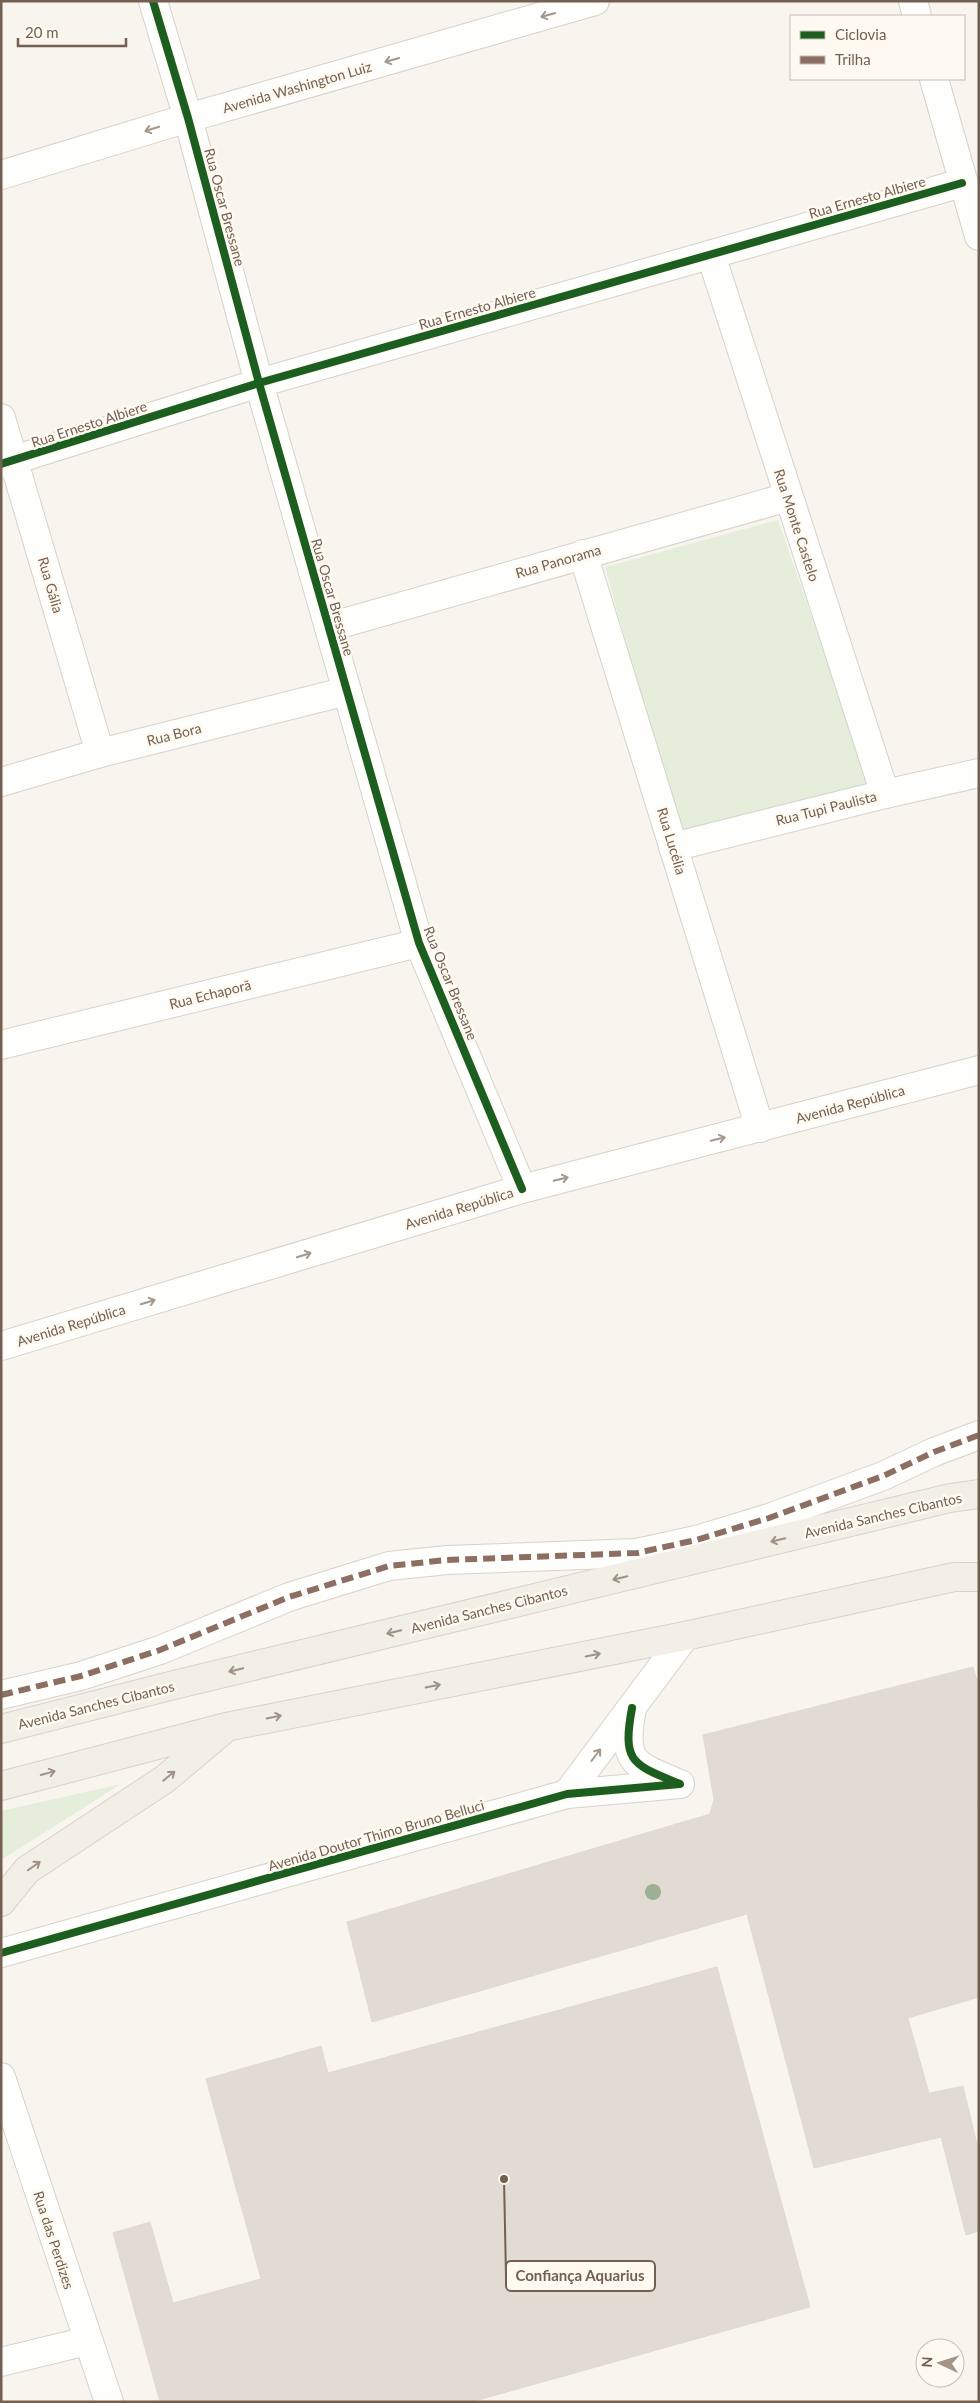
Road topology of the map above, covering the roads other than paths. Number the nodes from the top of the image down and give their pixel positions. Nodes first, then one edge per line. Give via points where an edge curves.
1 (153, 1) edge
2 (595, 1) edge
3 (913, 1) edge
4 (917, 15) edge
5 (934, 80) edge
6 (188, 118) junction
7 (1, 175) edge
8 (962, 183) junction
9 (979, 236) edge
10 (711, 255) junction
11 (259, 383) junction
12 (1, 418) edge
13 (8, 463) edge
14 (788, 497) junction
15 (583, 554) junction
16 (329, 627) junction
17 (347, 691) junction
18 (100, 753) junction
19 (979, 773) edge
20 (1, 782) edge
21 (885, 794) junction
22 (673, 847) junction
23 (419, 943) junction
24 (1, 1045) edge
25 (979, 1070) edge
26 (760, 1128) junction
27 (522, 1189) junction
28 (1, 1346) edge
29 (979, 1435) edge
30 (979, 1494) edge
31 (979, 1577) edge
32 (685, 1636) junction
33 (1, 1695) edge
34 (632, 1708) junction
35 (226, 1727) junction
36 (1, 1729) edge
37 (1, 1786) edge
38 (567, 1794) junction
39 (1, 1902) edge
40 (1, 1953) edge
41 (1, 2077) edge
42 (87, 2341) junction
43 (1, 2362) edge
44 (109, 2402) edge

1 - 6 street, Rua Oscar Bressane
2 -> 6 street, Avenida Washington Luiz
3 - 4 street
5 - 8 street
6 -> 7 street, Avenida Washington Luiz
6 - 11 street, Rua Oscar Bressane
8 - 9 street
8 - 10 street, Rua Ernesto Albiere
10 - 11 street, Rua Ernesto Albiere
10 - 14 street, Rua Monte Castelo
11 - 13 street, Rua Ernesto Albiere
11 - 16 street, Rua Oscar Bressane
12 - 13 street, Rua Gália
13 - 18 street, Rua Gália
14 - 15 street, Rua Panorama
14 - 21 street, Rua Monte Castelo
15 - 16 street, Rua Panorama
15 - 22 street, Rua Lucélia
16 - 17 street, Rua Oscar Bressane
17 - 18 street, Rua Bora
17 - 23 street, Rua Oscar Bressane
18 - 20 street, Rua Bora
19 - 21 street, Rua Tupi Paulista
21 - 22 street, Rua Tupi Paulista
22 - 26 street, Rua Lucélia
23 - 24 street, Rua Echaporã
23 - 27 street, Rua Oscar Bressane
25 - 26 street, Avenida República
27 -> 26 street, Avenida República
28 -> 27 street, Avenida República
29 - 33 street via 883,1476 786,1512 696,1540 637,1553 447,1560 389,1566 289,1596 160,1650 81,1676
30 -> 36 main road, Avenida Sanches Cibantos via 184,1682
31 - 32 main road via 954,1577
32 - 34 street
35 -> 32 main road
38 -> 34 street
34 - 38 street, Avenida Doutor Thimo Bruno Belluci via 627,1736 632,1757 644,1769 680,1784
37 -> 35 main road
39 -> 35 main road via 27,1870 164,1780
38 - 40 street, Avenida Doutor Thimo Bruno Belluci
41 - 42 street, Rua das Perdizes
42 - 43 street
42 - 44 street, Rua das Perdizes

